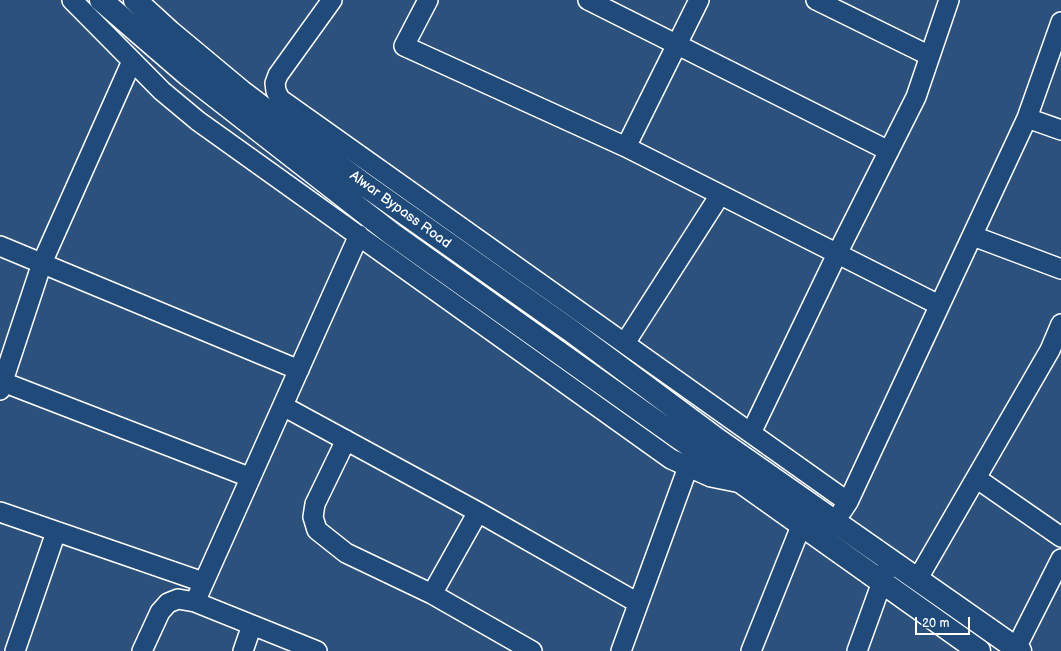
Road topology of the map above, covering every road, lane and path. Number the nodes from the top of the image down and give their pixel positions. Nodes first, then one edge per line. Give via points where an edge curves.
1 (72, 0) edge
2 (101, 0) edge
3 (135, 0) edge
4 (332, 0) edge
5 (428, 0) edge
6 (588, 0) edge
7 (699, 0) edge
8 (816, 0) edge
9 (949, 0) edge
10 (1061, 22) edge
11 (676, 44) junction
12 (930, 56) junction
13 (132, 61) junction
14 (1027, 118) junction
15 (1061, 130) edge
16 (626, 147) junction
17 (889, 151) junction
18 (720, 195) junction
19 (359, 236) junction
20 (974, 236) junction
21 (0, 246) edge
22 (837, 254) junction
23 (42, 263) junction
24 (1061, 269) edge
25 (939, 305) junction
26 (1061, 324) edge
27 (625, 343) junction
28 (299, 370) junction
29 (1, 386) edge
30 (283, 406) junction
31 (751, 433) junction
32 (346, 440) junction
33 (688, 467) junction
34 (249, 478) junction
35 (976, 478) junction
36 (741, 483) junction
37 (848, 502) junction
38 (0, 512) edge
39 (478, 512) junction
40 (835, 522) junction
41 (801, 526) junction
42 (56, 532) junction
43 (1061, 537) edge
44 (1061, 559) edge
45 (889, 561) junction
46 (917, 580) junction
47 (203, 582) junction
48 (882, 582) junction
49 (432, 594) junction
50 (195, 602) junction
51 (638, 603) junction
52 (252, 625) junction
53 (973, 649) edge
54 (1018, 650) edge
55 (15, 651) edge
56 (142, 651) edge
57 (243, 651) edge
58 (317, 651) edge
59 (532, 651) edge
60 (620, 651) edge
61 (751, 651) edge
62 (857, 651) edge

1 - 13 street
2 - 36 main road via 188,75 392,234
3 - 40 main road, Alwar Bypass Road via 242,92 362,183
4 - 27 street via 278,75 275,83 280,99
5 - 16 street via 404,46
6 - 11 street
7 - 11 street
8 - 12 street
9 - 12 street
10 - 14 street
11 - 16 street
11 - 17 street
12 - 17 street via 916,96
13 - 19 street via 162,91 198,120
13 - 23 street
14 - 15 street
14 - 20 street
16 - 18 street
17 - 22 street
18 - 22 street
18 - 27 street
19 - 28 street
19 - 33 street via 671,460
20 - 24 street
20 - 25 street
21 - 23 street
22 - 25 street
22 - 31 street
23 - 28 street
23 - 29 street
25 - 37 street
26 - 35 street via 1050,350
27 - 31 street
28 - 30 street
29 - 34 street
30 - 32 street
30 - 34 street
31 - 37 street
32 - 39 street
32 - 49 street via 315,504 313,517 317,530 346,553
33 - 36 street via 711,477
33 - 51 street
34 - 47 street
35 - 43 street
35 - 46 street
36 - 41 main road
37 - 40 street
38 - 42 street
39 - 49 street
39 - 51 street
40 - 45 main road, Alwar Bypass Road
41 - 48 main road
41 - 61 street
42 - 47 street
42 - 55 street
44 - 54 street
45 - 46 main road, Alwar Bypass Road
45 - 48 street
46 - 54 main road, Alwar Bypass Road
47 - 50 street
48 - 53 main road
48 - 62 street
49 - 59 street
50 - 52 street
50 - 56 street via 178,599 168,603 160,612
51 - 60 street
52 - 57 street
52 - 58 street

